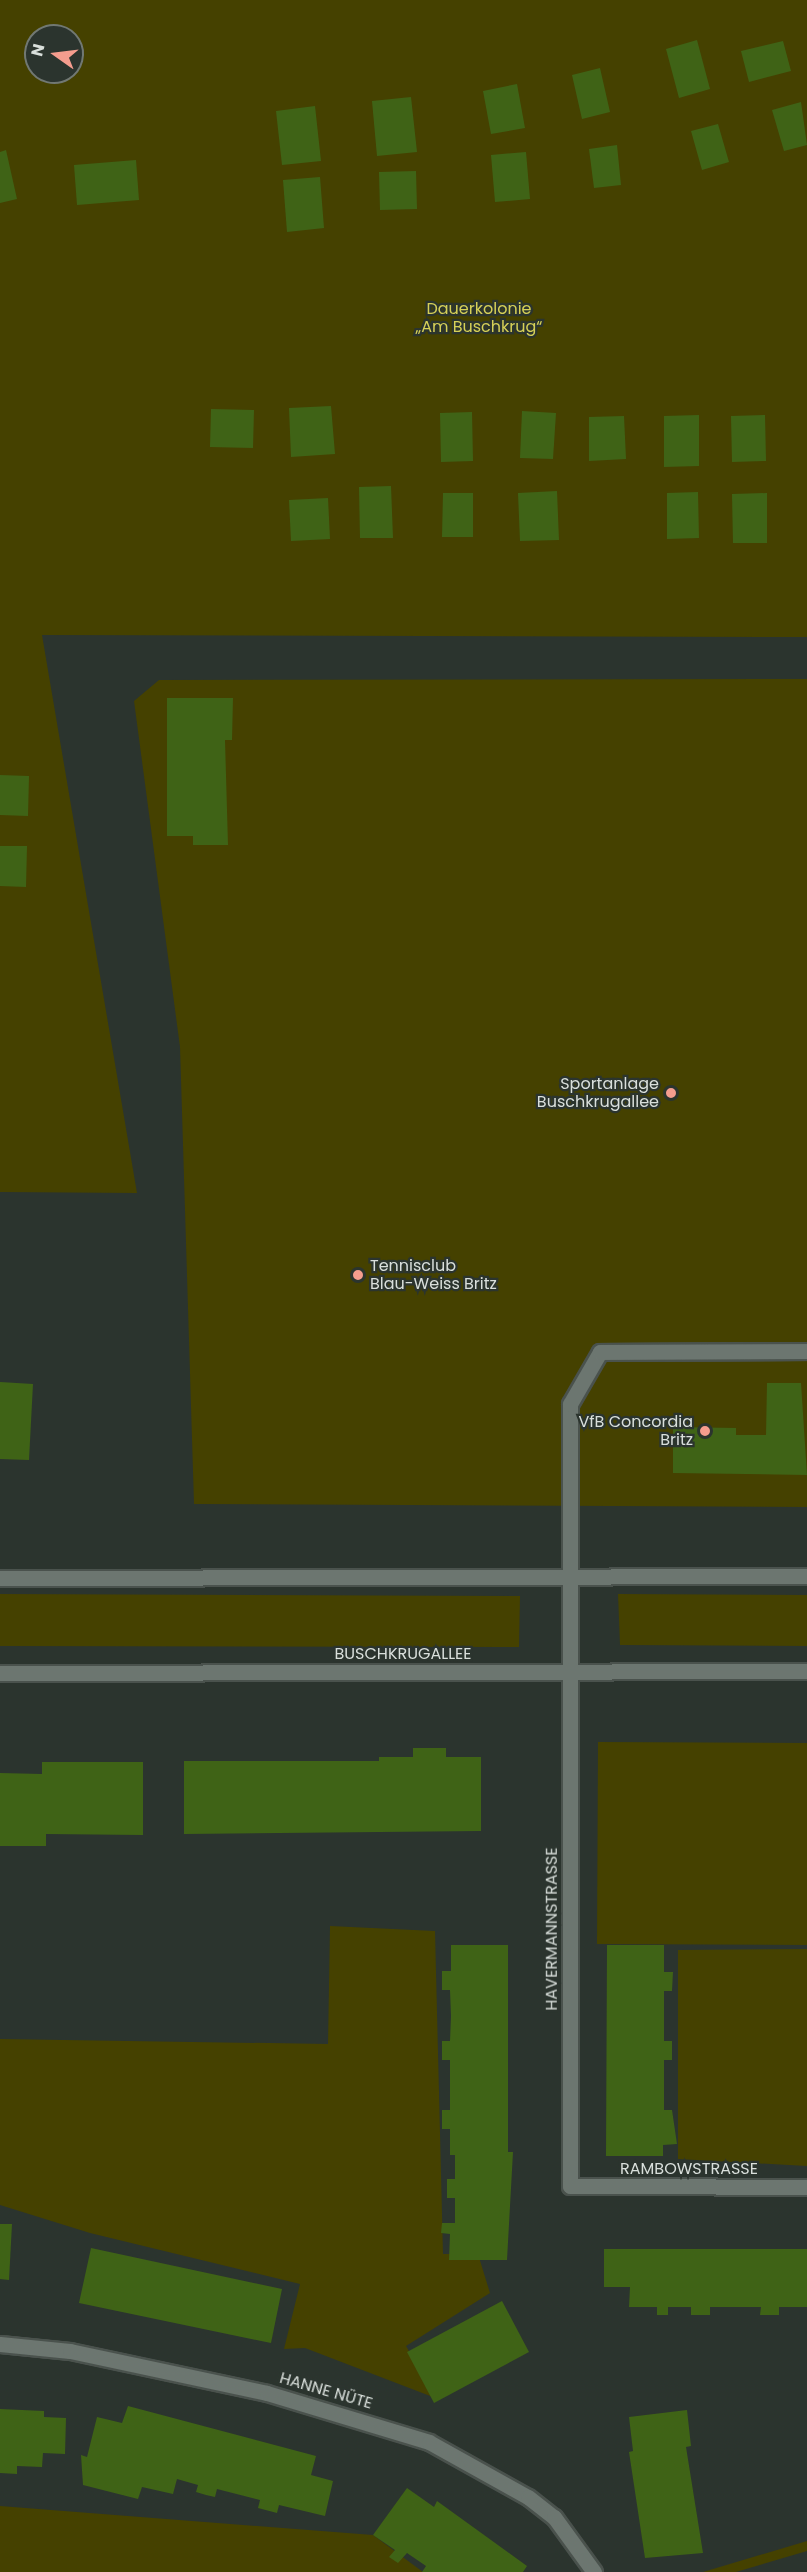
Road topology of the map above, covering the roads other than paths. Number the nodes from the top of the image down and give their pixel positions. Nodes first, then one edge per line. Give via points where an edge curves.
1 (807, 1351) edge
2 (807, 1576) edge
3 (570, 1577) junction
4 (0, 1578) edge
5 (807, 1671) edge
6 (570, 1672) junction
7 (0, 1673) edge
8 (570, 2186) joint
9 (807, 2187) edge
10 (0, 2344) edge
11 (594, 2572) edge

1 - 3 main road, HAVERMANNSTRASSE via 600,1352 570,1404
2 - 3 main road
3 - 4 main road
3 - 6 main road, HAVERMANNSTRASSE
5 - 6 main road, BUSCHKRUGALLEE
6 - 7 main road, BUSCHKRUGALLEE
6 - 8 main road, HAVERMANNSTRASSE
8 - 9 main road, RAMBOWSTRASSE
10 - 11 main road, HANNE NÜTE via 70,2351 267,2393 429,2442 528,2497 554,2517

